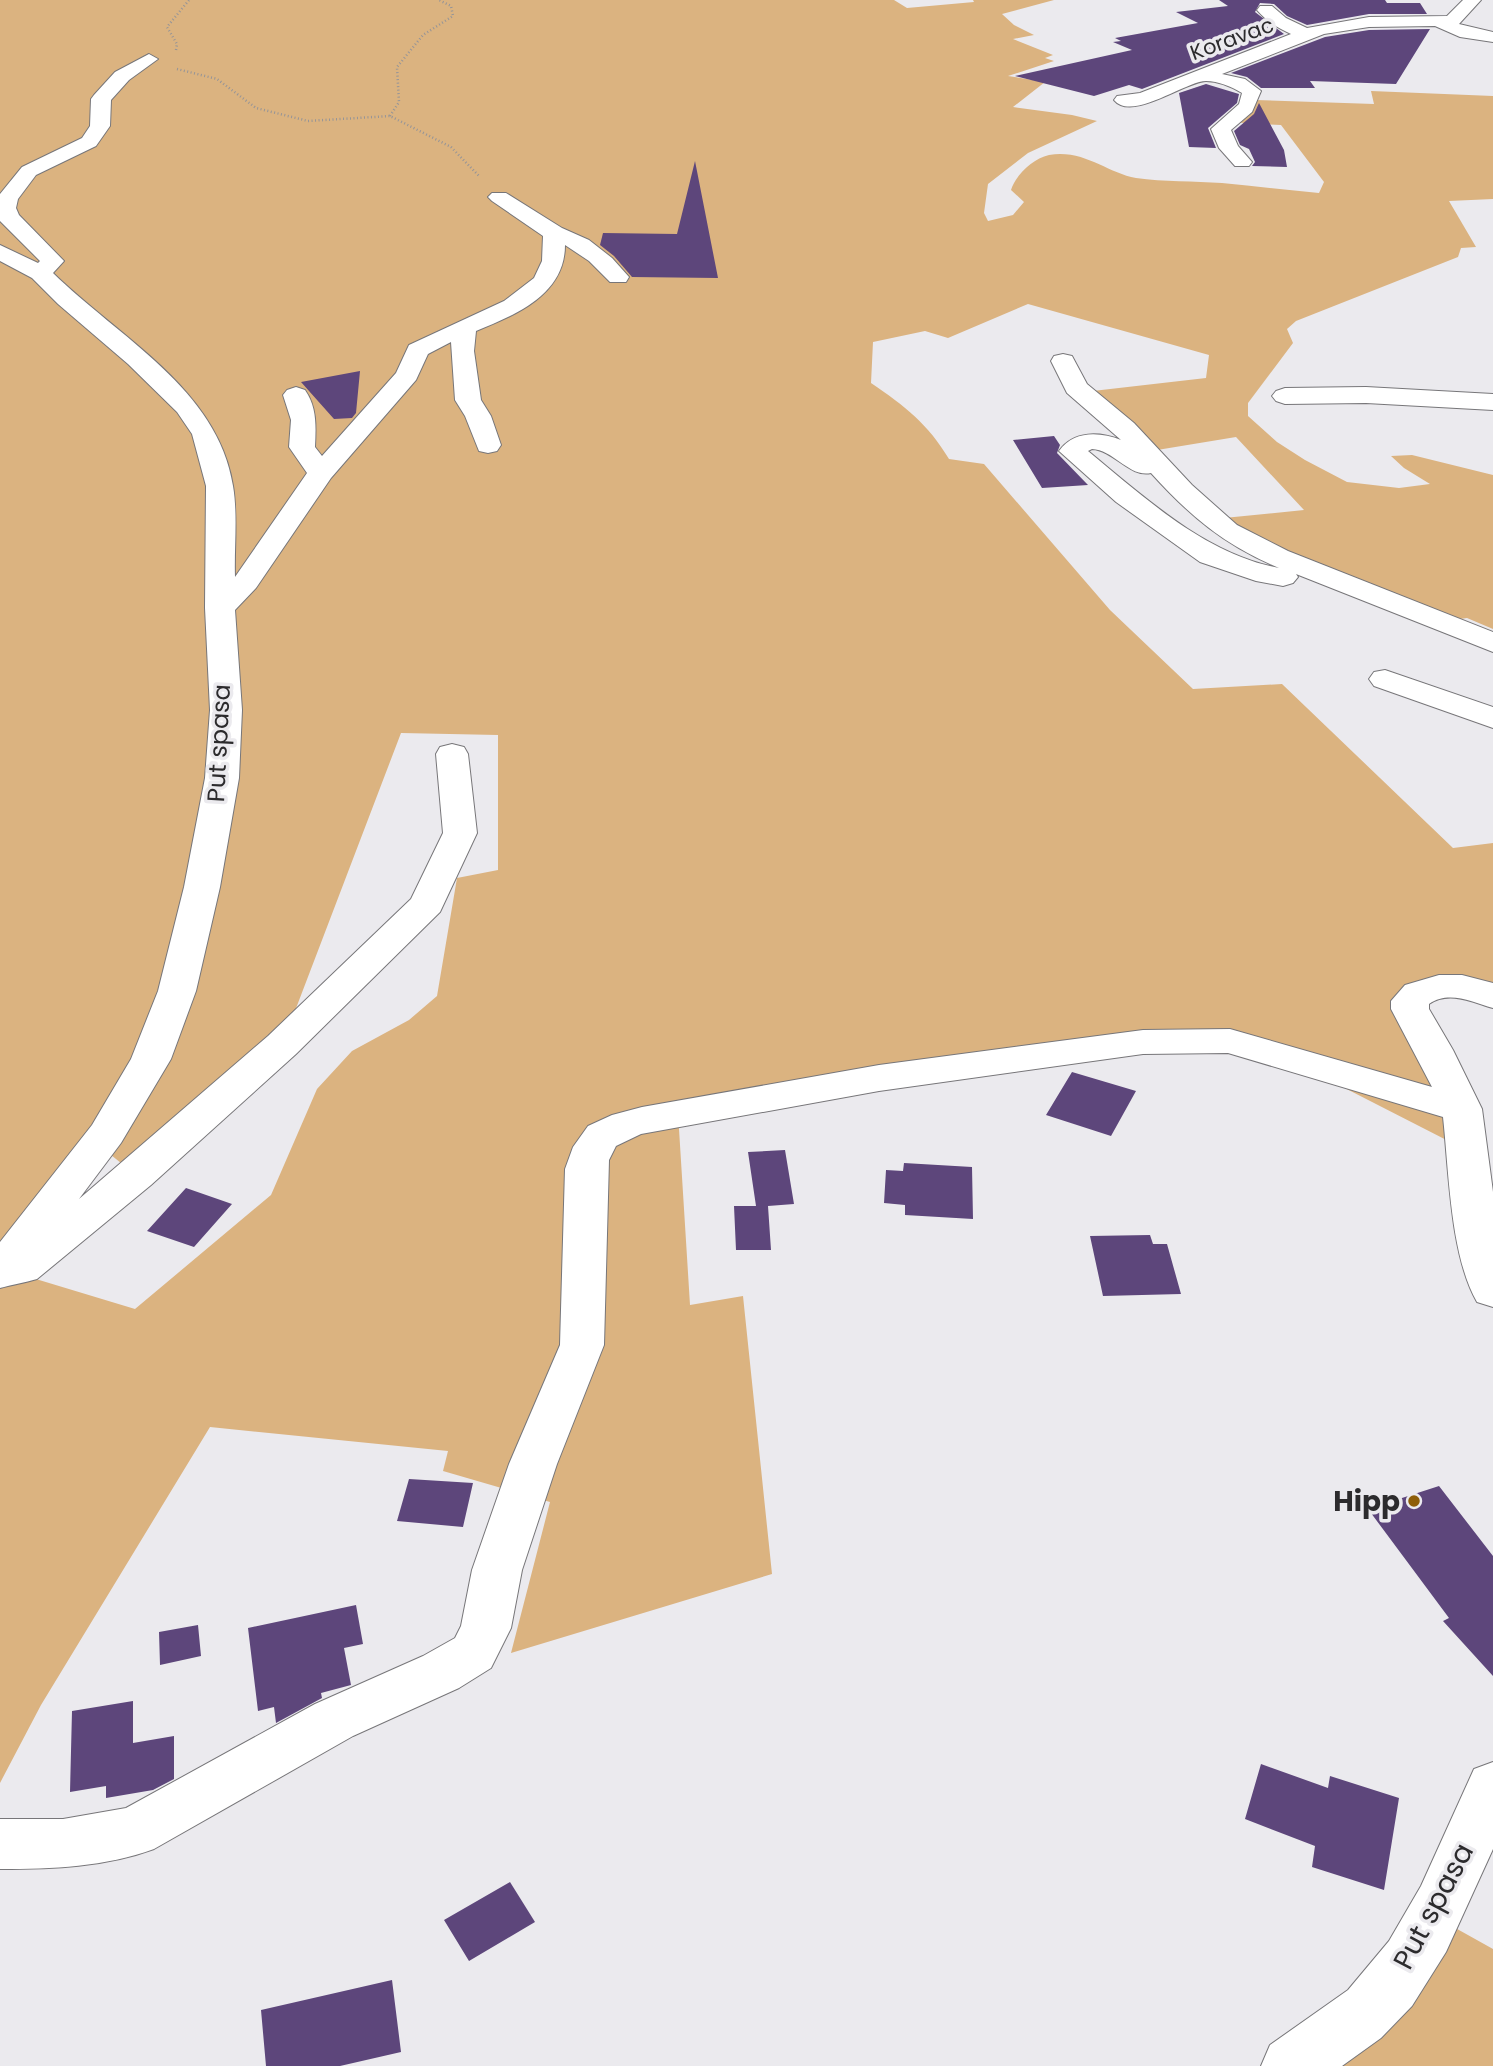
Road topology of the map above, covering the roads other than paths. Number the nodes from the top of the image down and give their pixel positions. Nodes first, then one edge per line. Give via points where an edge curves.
1 (1474, 0) edge
2 (1266, 10) dead end
3 (1441, 23) junction
4 (1305, 34) junction
5 (1493, 37) edge
6 (155, 59) road end
7 (1200, 74) junction
8 (1124, 100) dead end
9 (1242, 162) dead end
10 (499, 197) road end
11 (554, 233) junction
12 (0, 253) edge
13 (40, 273) junction
14 (618, 277) dead end
15 (464, 327) junction
16 (1062, 361) dead end
17 (296, 395) dead end
18 (1284, 397) dead end
19 (1493, 402) edge
20 (488, 445) dead end
21 (321, 473) junction
22 (1182, 491) junction
23 (1341, 583) junction
24 (220, 608) junction
25 (1493, 643) edge
26 (1385, 679) dead end
27 (1493, 718) edge
28 (452, 754) dead end
29 (1493, 996) edge
30 (1462, 1109) junction
31 (0, 1273) edge
32 (0, 1283) edge
33 (1493, 1291) edge
34 (1493, 1786) edge
35 (0, 1844) edge
36 (1291, 2066) edge

1 - 3 street via 1452,21
2 - 4 street
3 - 4 street, Koravac via 1369,22
3 - 5 street, Koravac
4 - 7 street, Koravac
6 - 13 street via 122,76 101,99 100,126 89,142 29,170 8,198 9,218 53,261
7 - 8 street, Koravac via 1143,98
7 - 9 street via 1252,91 1251,101 1222,130 1229,148
10 - 11 street
11 - 14 street via 583,245
11 - 15 street via 552,265 534,290 505,310
12 - 13 street, Put spasa
13 - 24 street, Put spasa via 137,359 186,407 205,434 220,486
15 - 20 street via 468,400
15 - 21 street via 418,350 407,375
16 - 22 street via 1076,388 1125,428
17 - 21 street via 304,420 302,447
18 - 19 street via 1366,395
21 - 24 street via 246,582
22 - 23 street via 1227,530
22 - 23 street via 1115,445 1086,443 1072,451 1210,556 1256,572
23 - 25 street
24 - 31 street, Put spasa via 226,710 222,778 177,991 151,1059 107,1133
26 - 27 street
28 - 32 street via 460,833 427,904 323,1008 136,1175
29 - 30 street via 1455,986 1428,990 1410,1002
30 - 33 street via 1476,1232
30 - 35 street via 1230,1041 1190,1041 1116,1045 810,1088 678,1113 611,1132 591,1150 586,1169 582,1345 533,1464 497,1570 486,1628 473,1653 334,1720 135,1831 63,1844
34 - 36 street, Put spasa via 1412,1958 1369,2010

